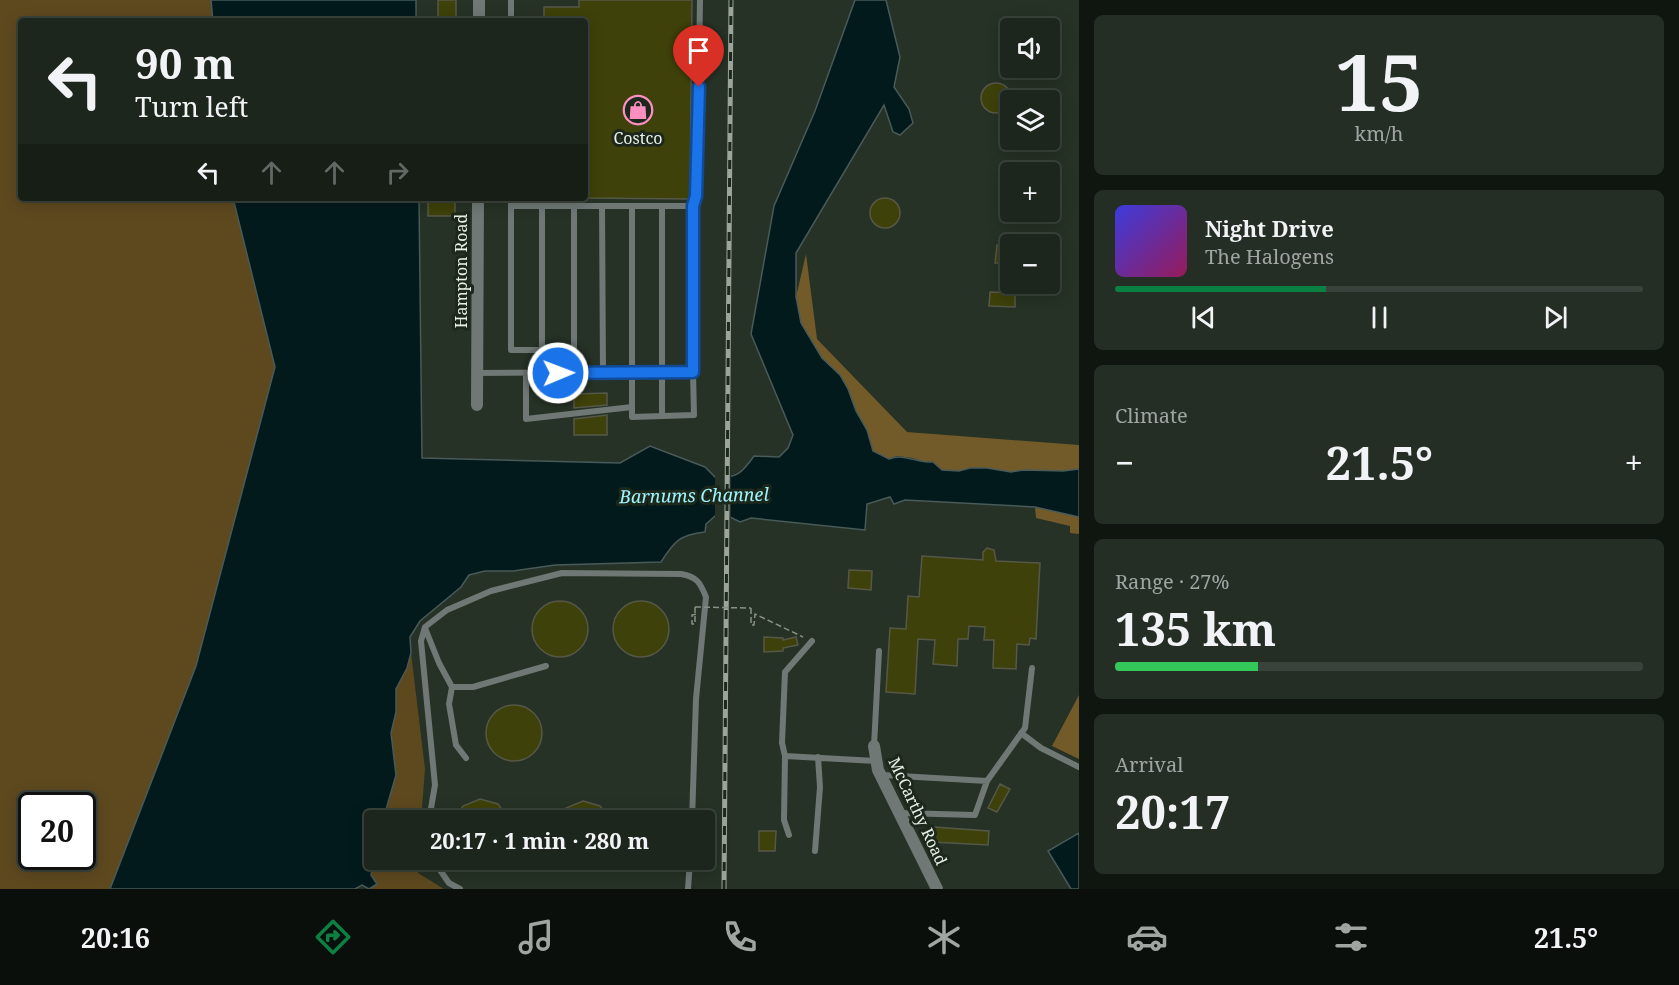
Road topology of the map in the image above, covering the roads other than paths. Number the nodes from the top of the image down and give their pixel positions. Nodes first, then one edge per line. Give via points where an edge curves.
1 (479, 0) edge
2 (511, 0) edge
3 (700, 0) edge
4 (479, 18) edge
5 (511, 18) edge
6 (478, 201) edge
7 (511, 201) edge
8 (511, 206) junction
9 (542, 206) junction
10 (574, 206) junction
11 (603, 206) junction
12 (632, 206) junction
13 (662, 206) junction
14 (693, 206) junction
15 (542, 350) junction
16 (632, 372) junction
17 (662, 372) junction
18 (693, 372) junction
19 (477, 373) junction
20 (526, 373) junction
21 (542, 373) junction
22 (574, 373) junction
23 (603, 373) junction
24 (477, 405) dead end
25 (632, 407) junction
26 (662, 416) junction
27 (425, 627) junction
28 (812, 641) road end
29 (879, 651) dead end
30 (546, 666) dead end
31 (1032, 668) dead end
32 (452, 687) junction
33 (1021, 733) junction
34 (874, 746) joint
35 (785, 756) junction
36 (818, 757) junction
37 (466, 758) dead end
38 (877, 761) junction
39 (1079, 767) edge
40 (880, 775) junction
41 (987, 781) junction
42 (431, 810) edge
43 (692, 810) edge
44 (898, 813) junction
45 (789, 836) dead end
46 (815, 851) dead end
47 (440, 870) edge
48 (689, 870) edge
49 (459, 889) edge
50 (688, 889) edge
51 (937, 889) edge

1 - 4 street
2 - 5 lane
3 - 14 lane
6 - 19 street, Hampton Road
7 - 8 lane
8 - 9 lane
8 - 15 lane via 511,350
9 - 10 lane
9 - 15 lane
10 - 11 lane
10 - 22 lane
11 - 12 lane
11 - 23 lane
12 - 13 lane
12 - 16 lane
13 - 14 lane
13 - 17 lane
14 - 18 lane
15 - 21 lane
16 - 17 lane
16 - 23 lane
16 - 25 lane
17 - 18 lane
17 - 26 lane
18 - 26 lane via 693,415
19 - 20 lane
19 - 24 street, Hampton Road
20 - 21 lane
20 - 25 lane via 526,419
21 - 22 lane
22 - 23 lane
25 - 26 lane via 632,417
27 - 32 lane
27 - 42 lane via 421,641 435,785
27 - 43 lane via 447,610 491,591 562,573 695,577 706,597 696,699
28 - 35 lane via 785,672
29 - 34 lane
30 - 32 lane via 473,687
31 - 33 lane via 1025,728
32 - 37 lane via 449,704 456,745
33 - 39 lane
33 - 41 lane
34 - 38 street, McCarthy Road
35 - 36 lane
35 - 45 lane via 784,820
36 - 38 lane
36 - 46 lane
38 - 40 street, McCarthy Road
40 - 41 lane
40 - 44 street, McCarthy Road
41 - 44 lane via 975,815
44 - 51 street, McCarthy Road
47 - 49 lane
48 - 50 lane

